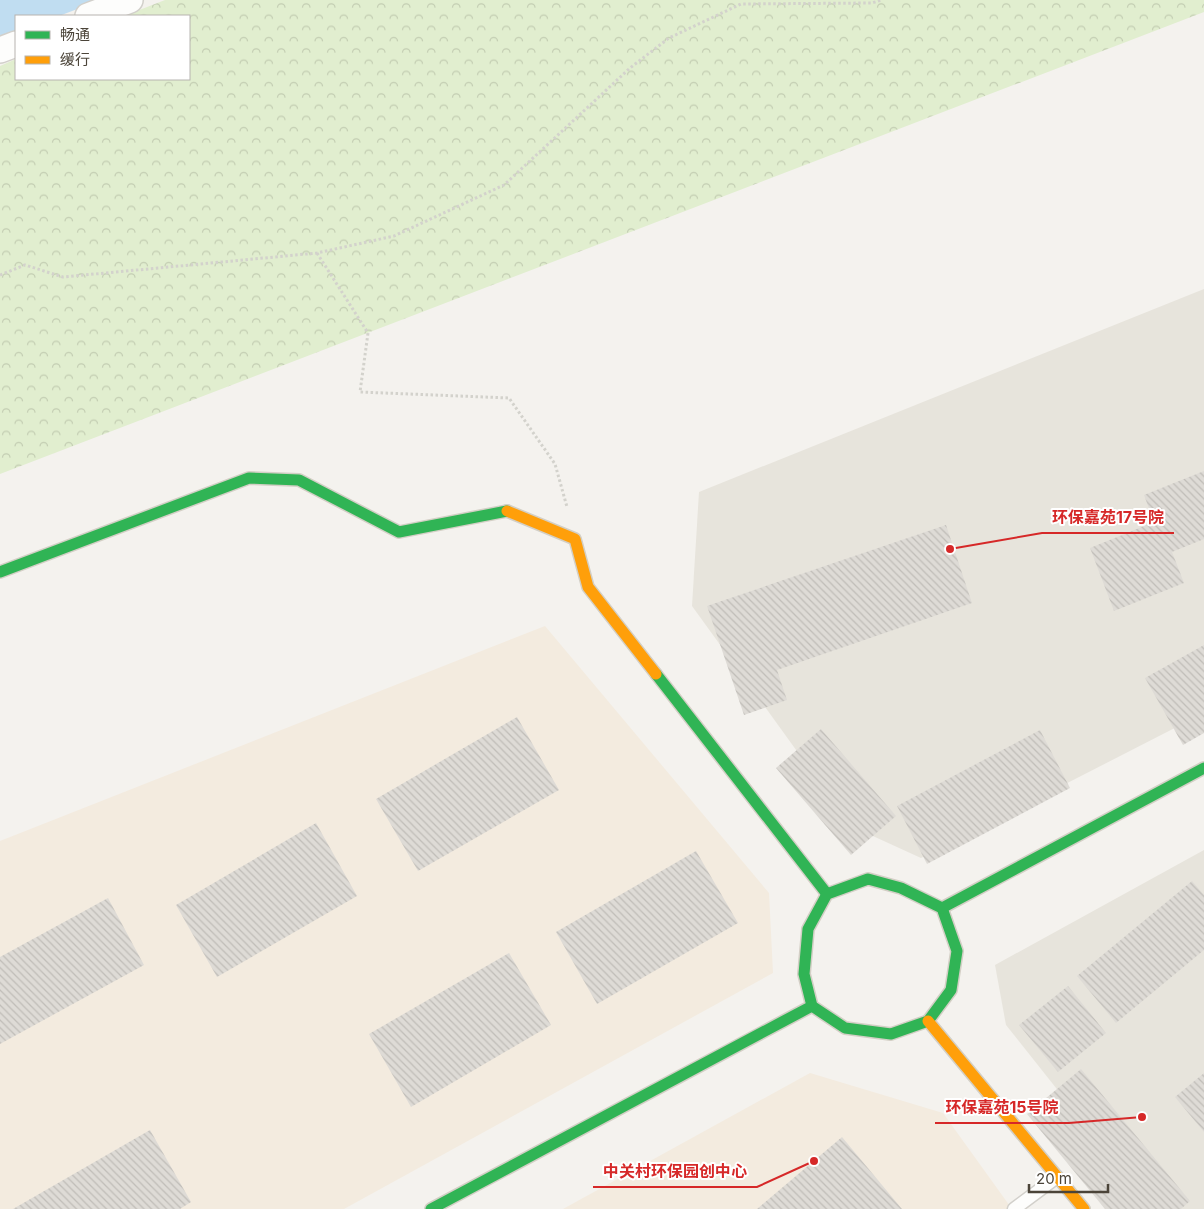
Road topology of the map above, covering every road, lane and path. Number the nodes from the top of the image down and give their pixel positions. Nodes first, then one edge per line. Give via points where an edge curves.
1 (130, 0) edge
2 (881, 0) edge
3 (91, 15) edge
4 (15, 44) edge
5 (0, 50) edge
6 (317, 253) junction
7 (0, 275) edge
8 (575, 539) junction
9 (0, 572) edge
10 (1204, 768) edge
11 (827, 894) junction
12 (942, 908) junction
13 (812, 1006) junction
14 (928, 1021) junction
15 (1057, 1177) junction
16 (431, 1209) edge
17 (1014, 1209) edge
18 (1084, 1209) edge

1 - 3 street
2 - 6 path via 872,3 740,4 669,38 630,68 504,185 394,236
4 - 5 street
6 - 7 path via 63,277 26,265
6 - 8 path via 368,333 360,392 509,398 555,464
8 - 9 street via 506,511 399,532 299,480 249,478
8 - 11 street via 588,586
10 - 12 street
11 - 12 street via 868,879 901,888
11 - 13 street via 808,929 804,974
12 - 14 street via 957,951 951,990
13 - 14 street via 845,1028 892,1034
13 - 16 street
14 - 15 street
15 - 17 lane
15 - 18 street

